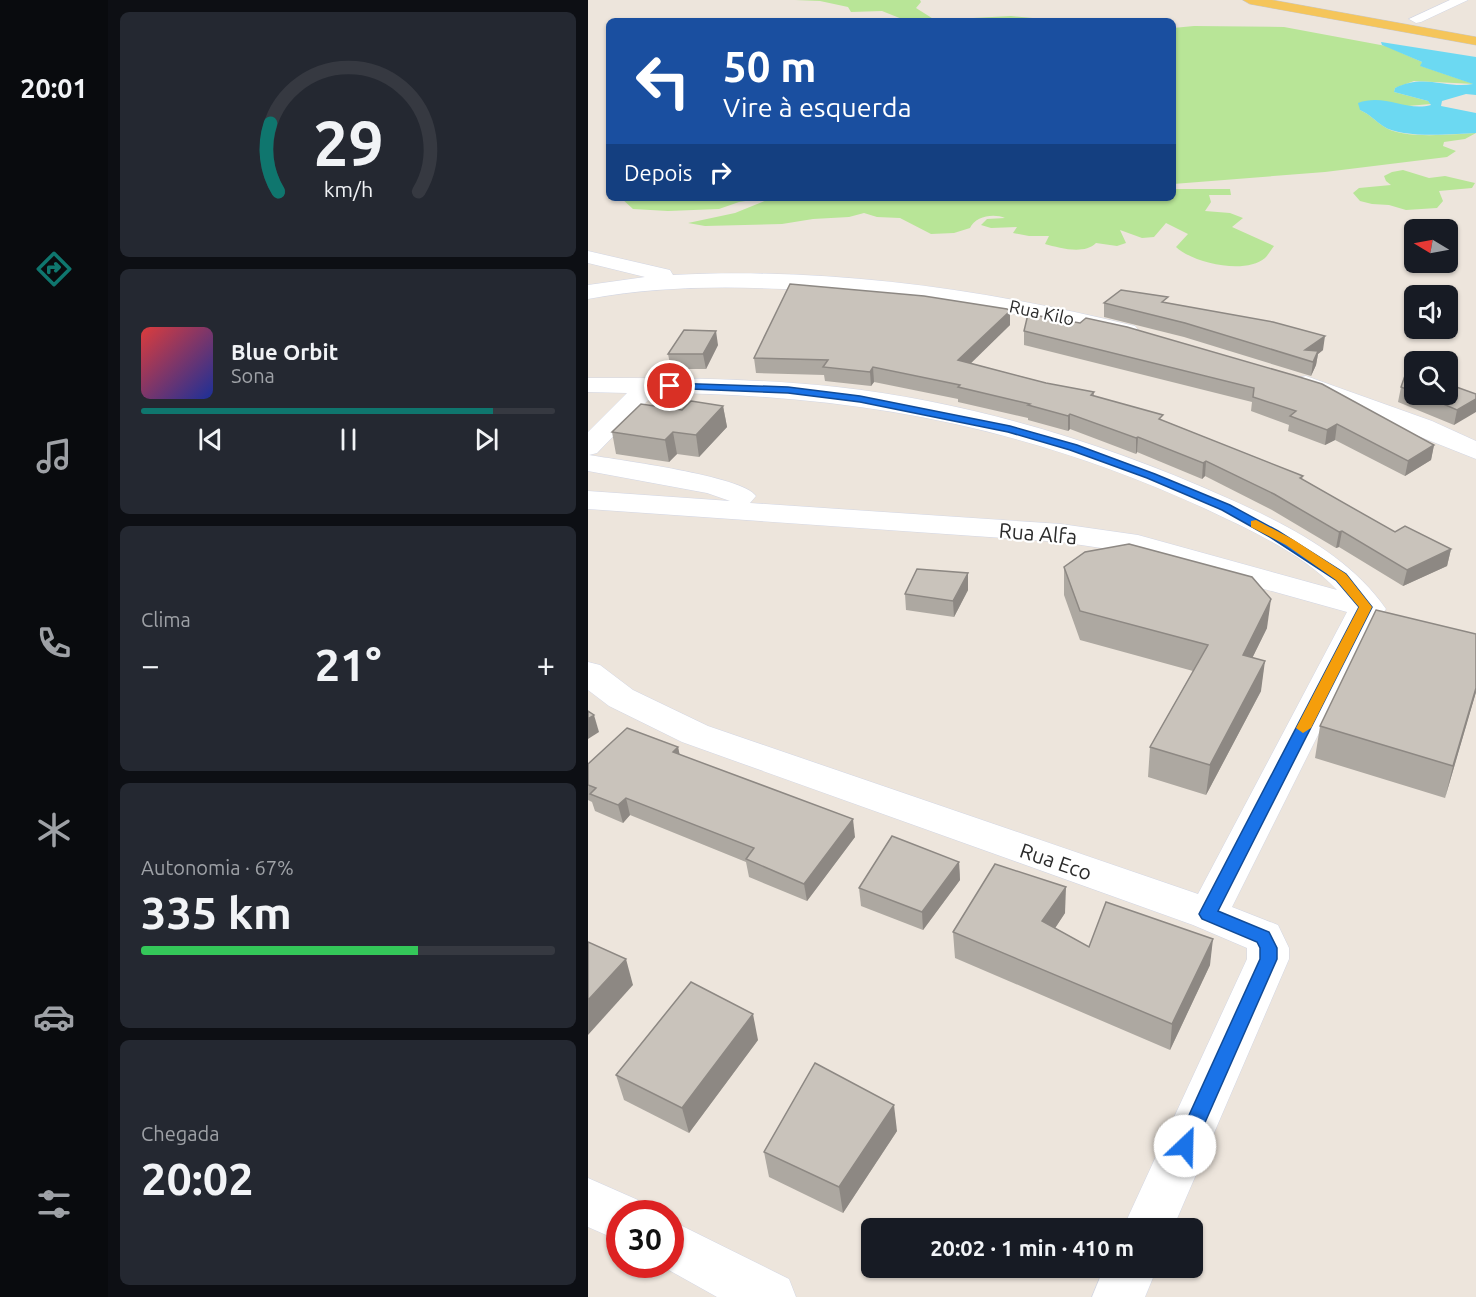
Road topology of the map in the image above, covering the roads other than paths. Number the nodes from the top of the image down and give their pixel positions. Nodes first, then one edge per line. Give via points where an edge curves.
1 (1250, 0) edge
2 (1306, 0) edge
3 (1461, 0) edge
4 (1416, 19) junction
5 (1476, 30) edge
6 (1476, 41) edge
7 (588, 257) edge
8 (684, 280) junction
9 (588, 292) edge
10 (1149, 337) edge
11 (1284, 375) edge
12 (649, 385) junction
13 (588, 386) edge
14 (588, 447) edge
15 (1476, 450) edge
16 (588, 463) edge
17 (588, 500) edge
18 (786, 512) junction
19 (1382, 612) junction
20 (588, 673) edge
21 (1208, 914) junction
22 (588, 1201) edge
23 (606, 1210) edge
24 (1152, 1218) edge
25 (684, 1251) edge
26 (1127, 1278) edge
27 (770, 1297) edge
28 (1118, 1297) edge

1 - 6 main road
2 - 4 main road
3 - 4 street
4 - 5 main road
7 - 8 street
8 - 9 street, Rua Kilo
8 - 10 street, Rua Kilo via 792,282 913,291 1046,312
11 - 15 street
12 - 13 street
12 - 14 street
12 - 19 street via 788,390 860,399 1010,429 1074,448 1226,508 1341,577
16 - 18 street via 713,486
17 - 18 street, Rua Alfa
18 - 19 street, Rua Alfa via 1061,533 1138,544
19 - 21 street
20 - 21 street, Rua Eco via 621,698 695,734
21 - 24 street, Rua Eco via 1263,937 1269,959
22 - 23 street
25 - 27 street
26 - 28 street

